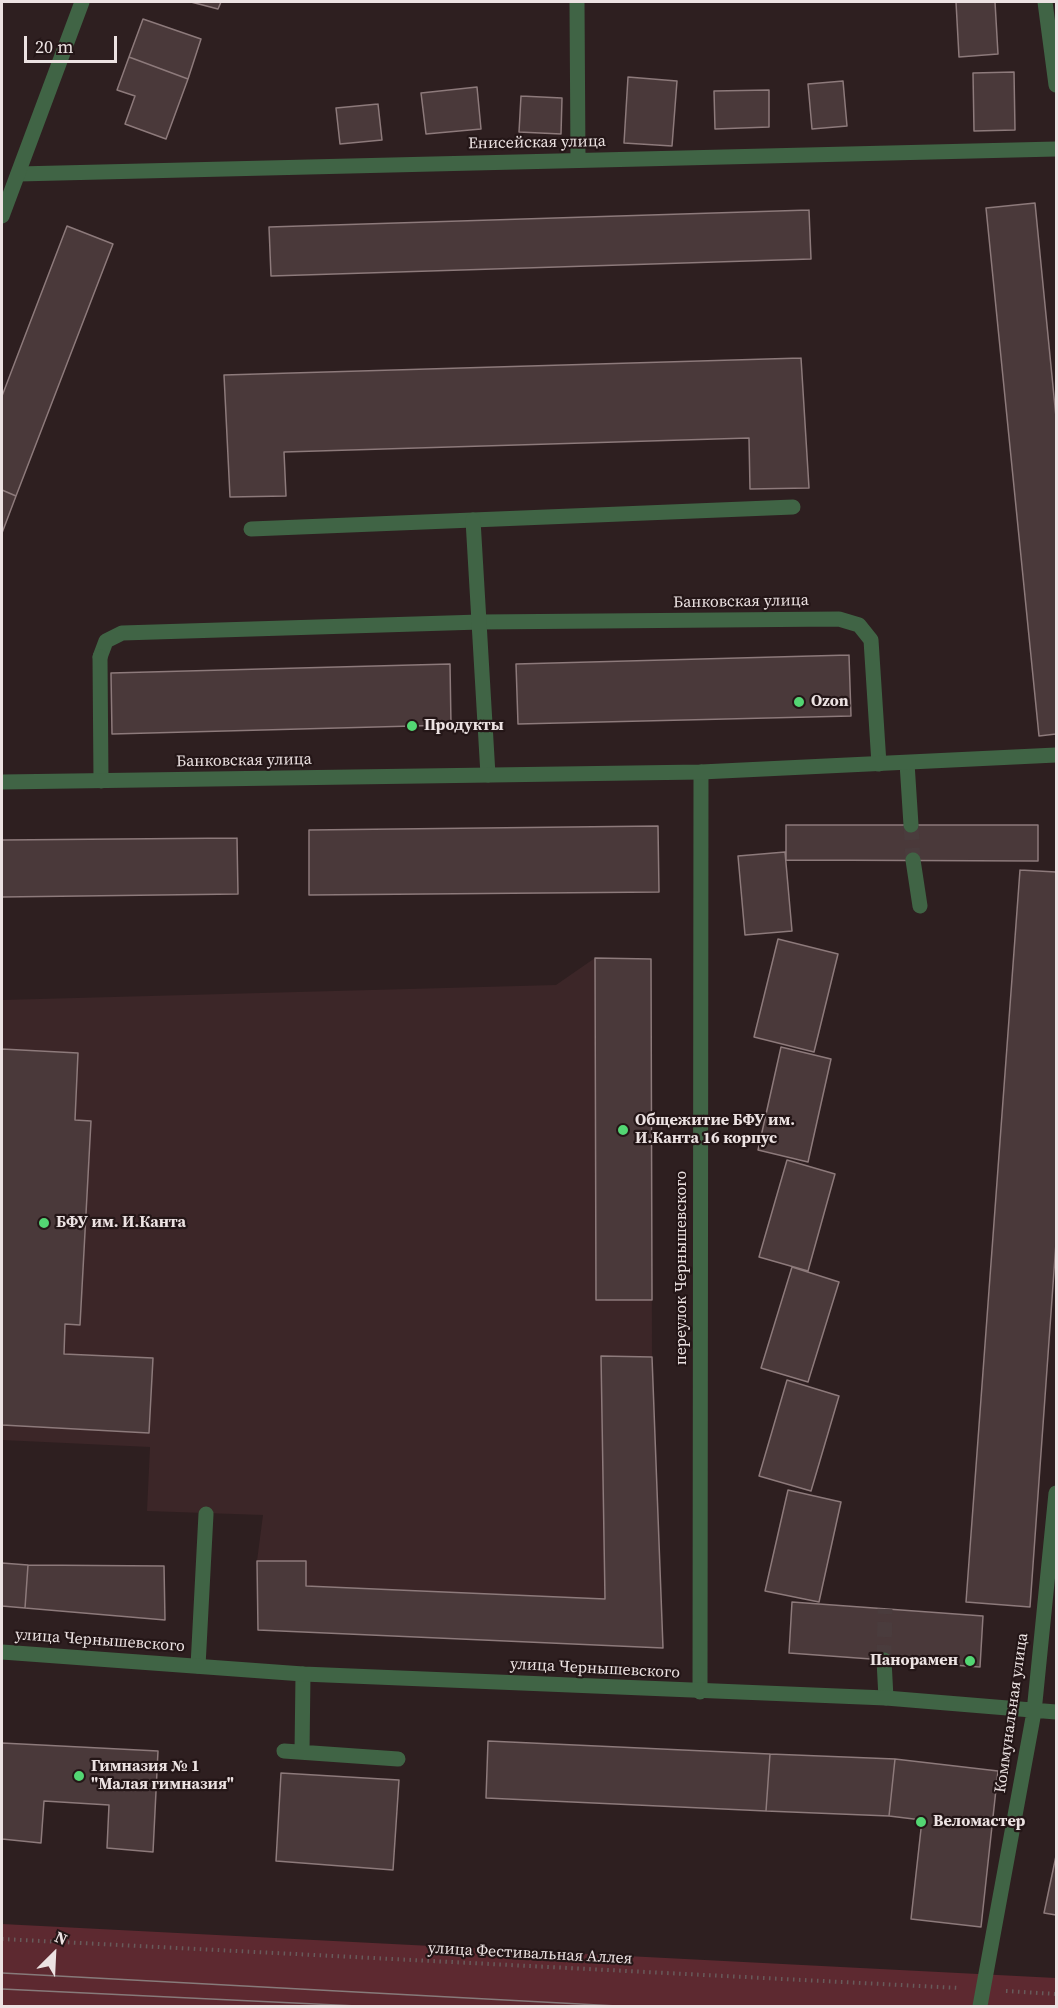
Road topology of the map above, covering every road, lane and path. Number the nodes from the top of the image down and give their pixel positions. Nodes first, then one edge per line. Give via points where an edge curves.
1 (82, 2) edge
2 (577, 2) edge
3 (1045, 2) edge
4 (1056, 85) edge
5 (1056, 149) edge
6 (578, 160) junction
7 (18, 174) junction
8 (2, 216) edge
9 (793, 507) dead end
10 (473, 520) junction
11 (251, 529) dead end
12 (480, 622) junction
13 (1056, 755) edge
14 (907, 763) junction
15 (879, 764) junction
16 (701, 772) junction
17 (488, 775) junction
18 (101, 781) junction
19 (2, 782) edge
20 (911, 825) tunnel mouth
21 (913, 860) tunnel mouth
22 (920, 906) dead end
23 (1056, 1493) edge
24 (207, 1514) dead end
25 (2, 1652) edge
26 (884, 1660) tunnel mouth
27 (198, 1666) junction
28 (303, 1674) junction
29 (700, 1692) junction
30 (886, 1698) junction
31 (1034, 1712) junction
32 (1056, 1712) edge
33 (284, 1751) dead end
34 (302, 1752) junction
35 (398, 1759) dead end
36 (2, 1939) edge
37 (984, 1990) junction
38 (1056, 1994) edge
39 (980, 2007) edge

1 - 7 street
2 - 6 street
3 - 4 street
5 - 6 street, Енисейская улица
6 - 7 street, Енисейская улица
7 - 8 street
9 - 10 street
10 - 11 street
10 - 12 street
12 - 15 street, Банковская улица via 839,619 859,625 871,640
12 - 17 street
12 - 18 street, Банковская улица via 122,633 106,641 100,657
13 - 14 street, Банковская улица
14 - 15 street, Банковская улица
14 - 20 street
15 - 16 street, Банковская улица
16 - 17 street, Банковская улица
16 - 29 street, переулок Чернышевского
17 - 18 street, Банковская улица
18 - 19 street, Банковская улица
21 - 22 street
23 - 31 street, Коммунальная улица
24 - 27 street
25 - 27 street, улица Чернышевского
26 - 30 street
27 - 28 street, улица Чернышевского
28 - 29 street, улица Чернышевского
28 - 34 street
29 - 30 street, улица Чернышевского
30 - 31 street, улица Чернышевского
31 - 32 street, улица Чернышевского
31 - 37 street, Коммунальная улица
33 - 34 street
34 - 35 street
36 - 37 path, улица Фестивальная Аллея
37 - 38 path, улица Фестивальная Аллея
37 - 39 street, Коммунальная улица

